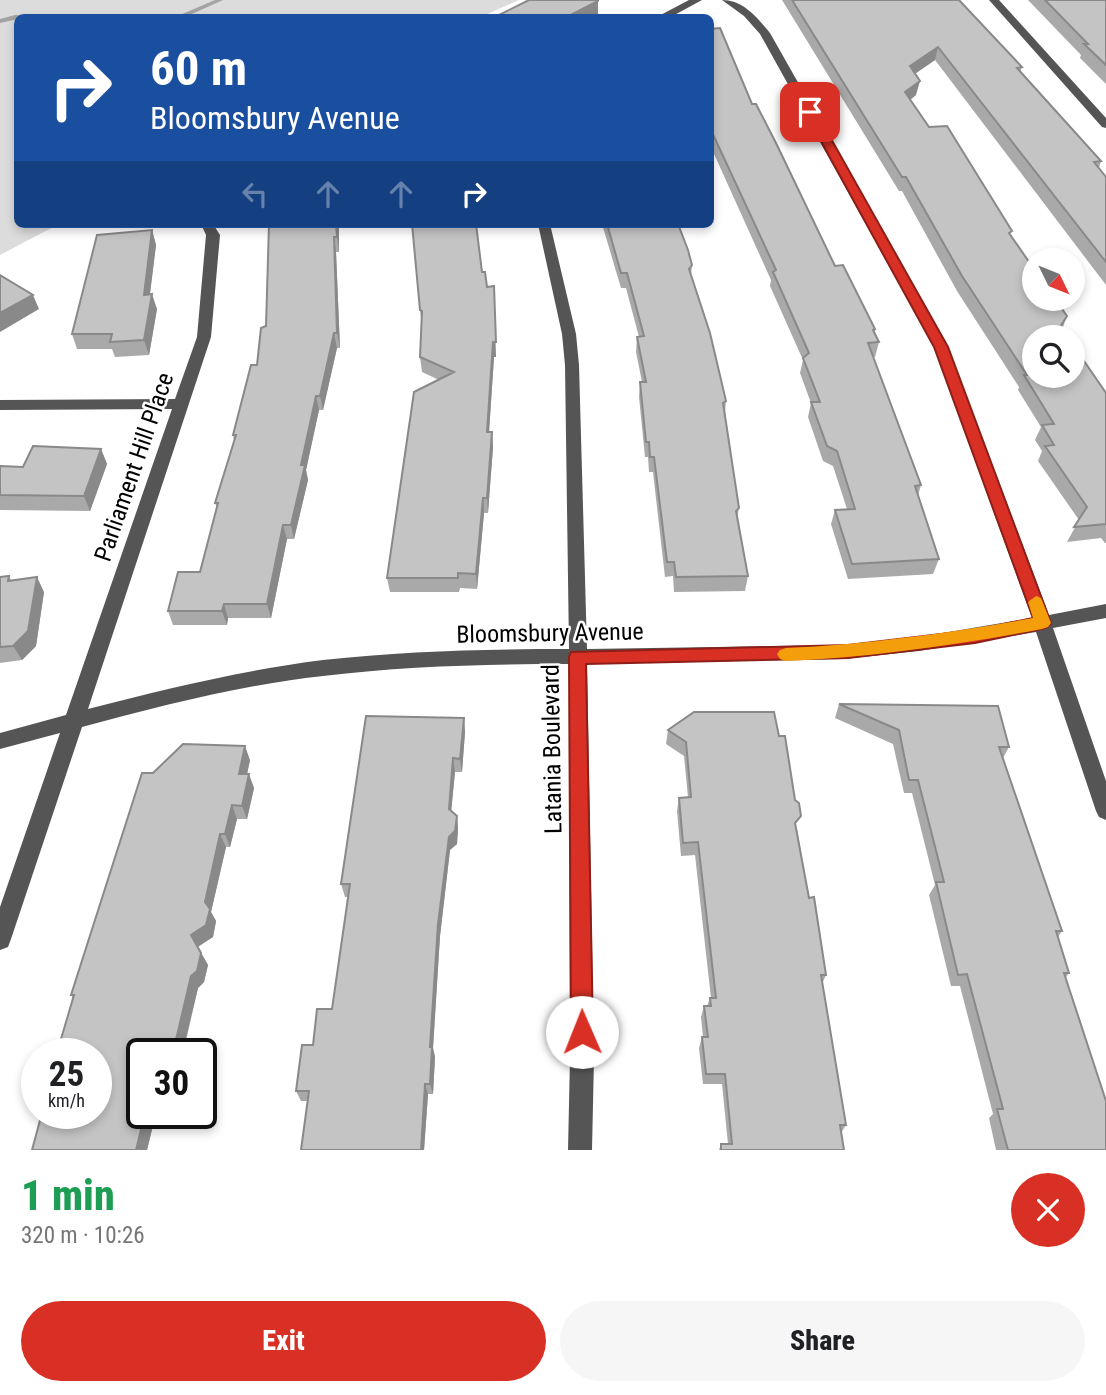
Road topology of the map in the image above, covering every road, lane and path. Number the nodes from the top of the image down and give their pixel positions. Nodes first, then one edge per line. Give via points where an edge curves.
1 (697, 0) edge
2 (727, 0) edge
3 (994, 0) edge
4 (668, 14) edge
5 (1106, 125) edge
6 (209, 228) edge
7 (545, 228) edge
8 (182, 404) junction
9 (0, 405) edge
10 (1106, 611) edge
11 (1042, 623) junction
12 (577, 657) junction
13 (74, 721) junction
14 (0, 741) edge
15 (1106, 811) edge
16 (0, 939) edge
17 (580, 1150) edge

1 - 4 street
2 - 11 street via 765,33 941,347
3 - 5 street
6 - 8 street, Parliament Hill Place via 213,235 204,337
7 - 12 street, Latania Boulevard via 570,345
8 - 9 street
8 - 13 street, Parliament Hill Place
10 - 11 street, Bloomsbury Avenue
11 - 12 street, Bloomsbury Avenue via 848,652
11 - 15 street
12 - 13 street, Bloomsbury Avenue via 425,660 324,668 198,691
12 - 17 street, Latania Boulevard
13 - 14 street, Bloomsbury Avenue
13 - 16 street, Parliament Hill Place

